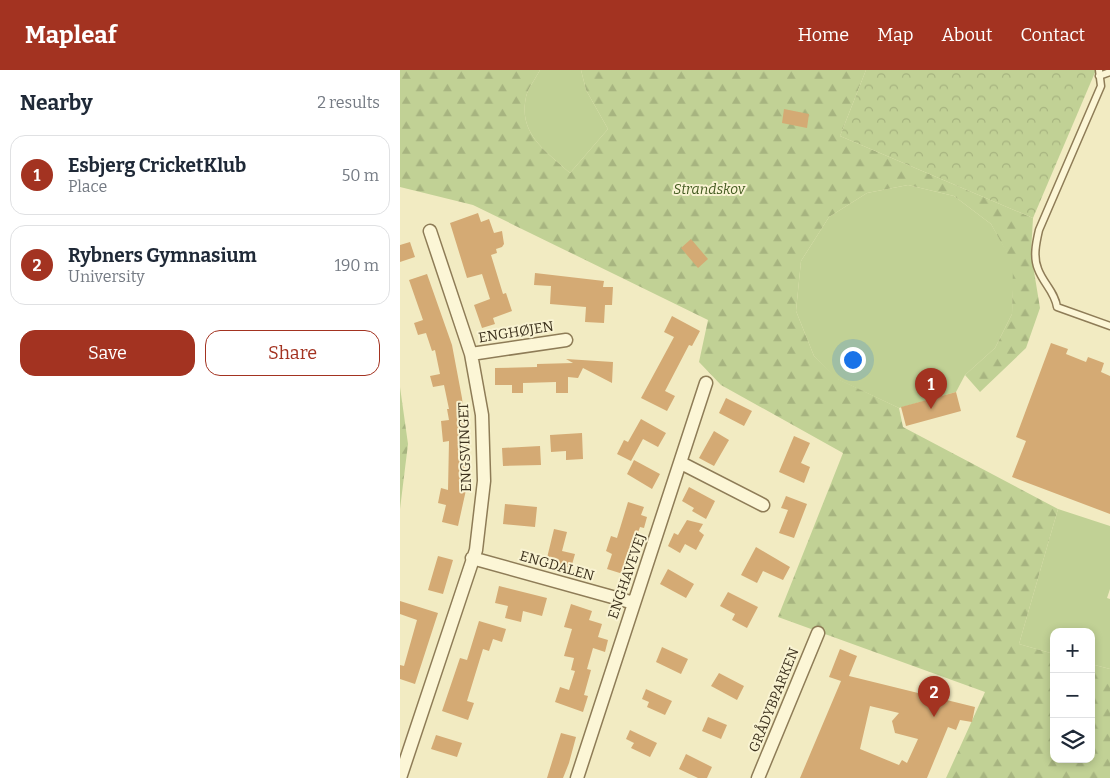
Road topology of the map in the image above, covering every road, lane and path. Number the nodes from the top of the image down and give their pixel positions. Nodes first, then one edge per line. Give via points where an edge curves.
1 (1110, 72) edge
2 (1099, 73) edge
3 (430, 231) dead end
4 (1110, 326) edge
5 (566, 340) dead end
6 (471, 354) junction
7 (706, 383) dead end
8 (681, 463) junction
9 (763, 505) dead end
10 (472, 558) junction
11 (634, 603) junction
12 (818, 633) dead end
13 (400, 778) edge
14 (578, 778) edge
15 (758, 778) edge

1 - 2 lane
2 - 4 lane via 1101,86 1039,230 1035,250 1038,269 1056,297 1058,307
3 - 6 street, ENGSVINGET
5 - 6 street, ENGHØJEN
6 - 10 street, ENGSVINGET via 482,414 484,481 476,550
7 - 8 street, ENGHAVEVEJ
8 - 9 street
8 - 11 street, ENGHAVEVEJ
10 - 11 street, ENGDALEN
10 - 13 street, ENGSVINGET
11 - 14 street, ENGHAVEVEJ
12 - 15 street, GRÅDYBPARKEN

